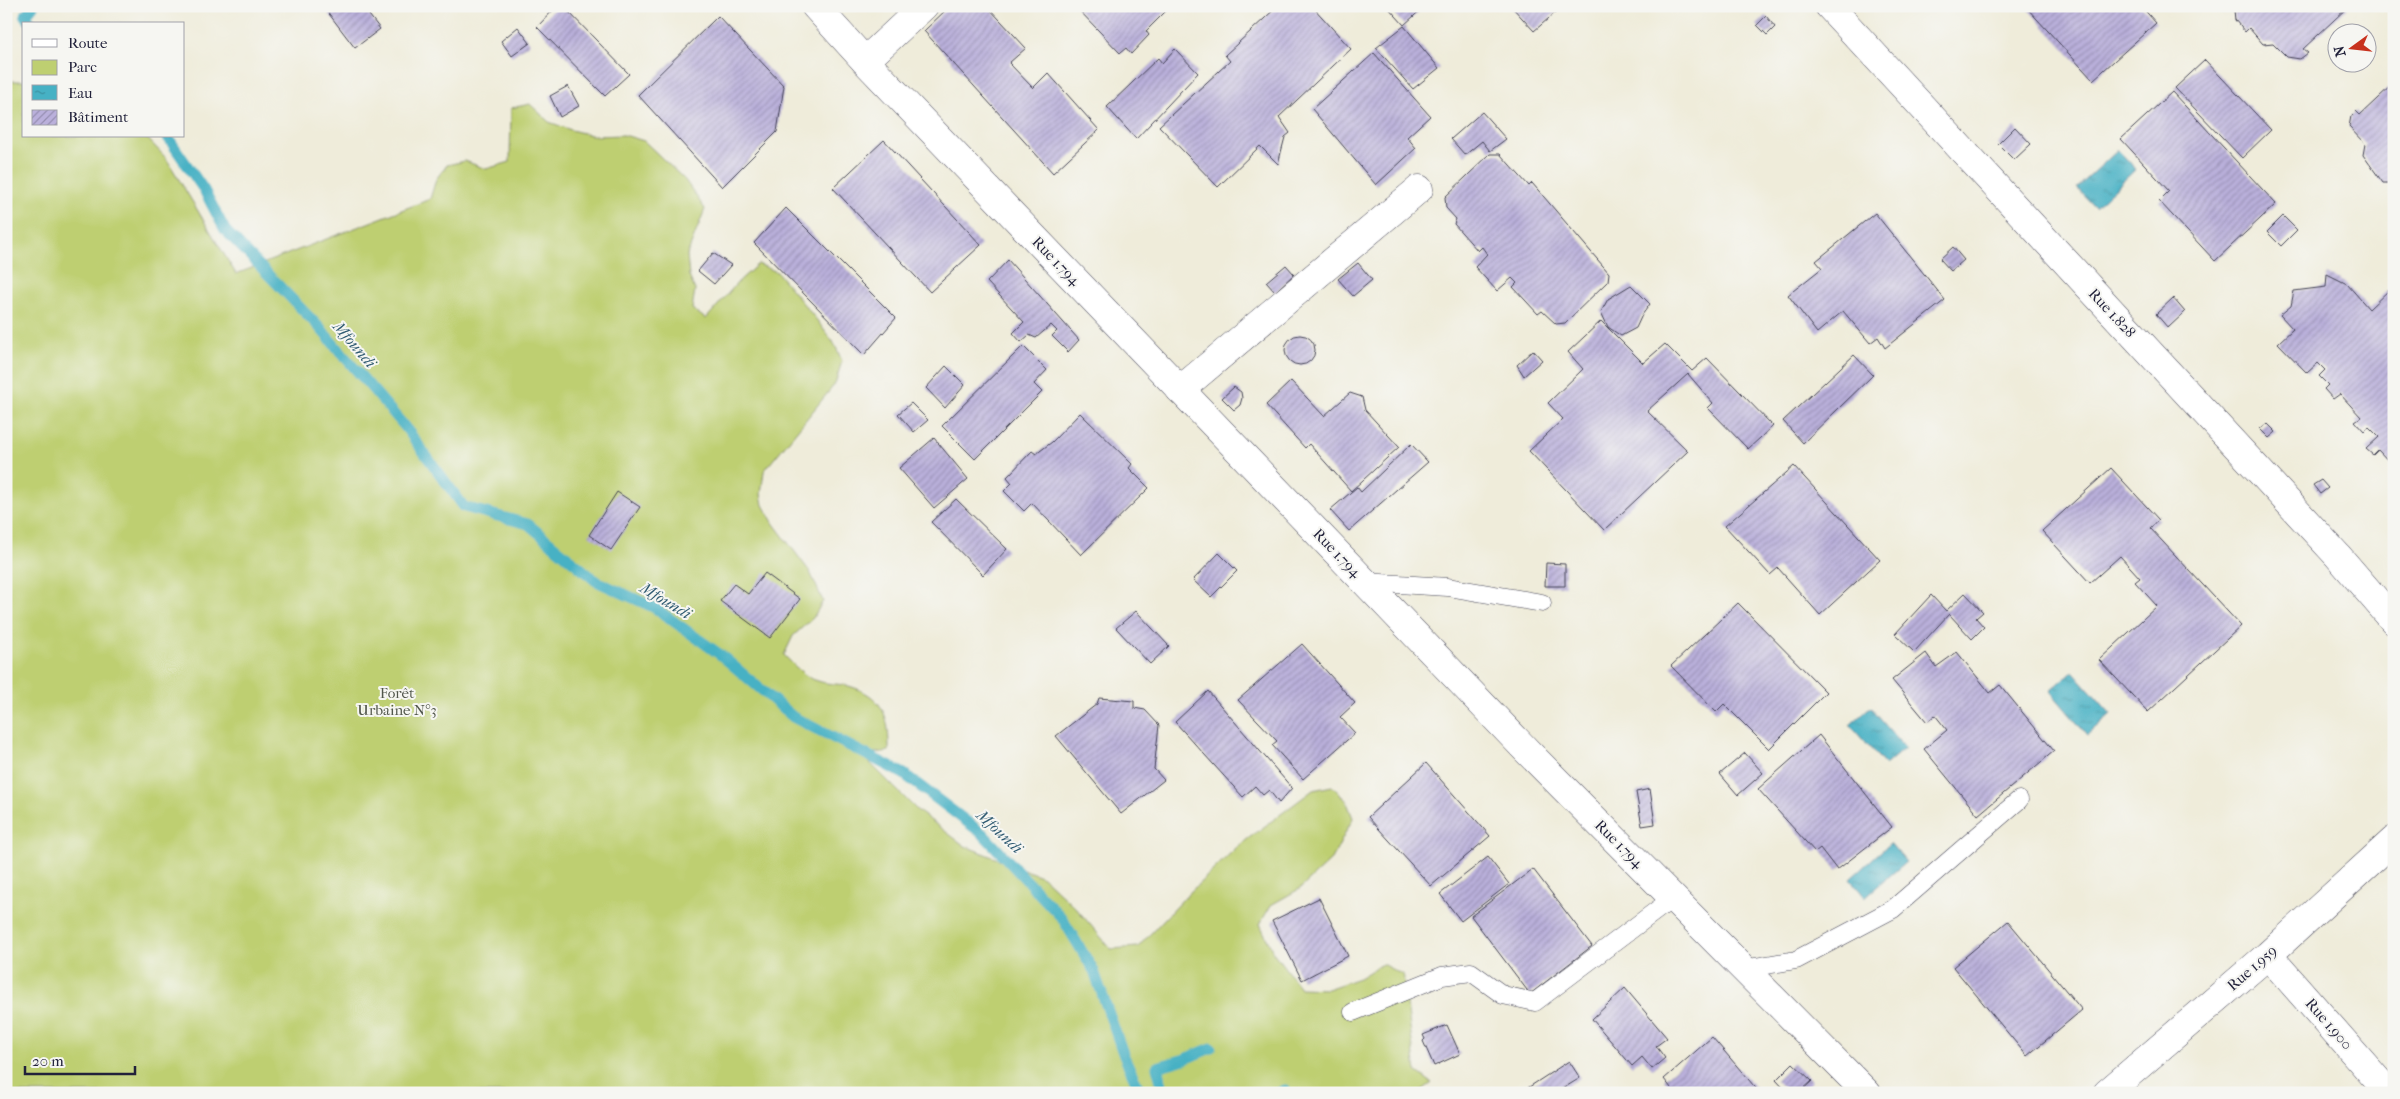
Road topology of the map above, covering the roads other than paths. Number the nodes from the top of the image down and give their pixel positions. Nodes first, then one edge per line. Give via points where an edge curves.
1 (815, 6) edge
2 (924, 6) edge
3 (1828, 6) edge
4 (865, 62) junction
5 (1419, 189) dead end
6 (1180, 390) junction
7 (1364, 582) junction
8 (1542, 603) dead end
9 (2394, 621) edge
10 (2019, 800) dead end
11 (2394, 840) edge
12 (1673, 898) junction
13 (2268, 955) junction
14 (1743, 969) junction
15 (1354, 1012) dead end
16 (1867, 1093) edge
17 (2107, 1093) edge
18 (2389, 1093) edge

1 - 4 street, Rue 1.794
2 - 4 street
3 - 9 street, Rue 1.828 via 2338,556
4 - 6 street, Rue 1.794
5 - 6 street
6 - 7 street, Rue 1.794
7 - 8 lane via 1448,587
7 - 12 street, Rue 1.794
10 - 14 lane via 1893,909 1796,960
11 - 13 street, Rue 1.959
12 - 14 street, Rue 1.794
12 - 15 lane via 1535,1002 1503,995 1471,972 1442,976
13 - 17 street, Rue 1.959
13 - 18 street, Rue 1.900
14 - 16 street, Rue 1.794

